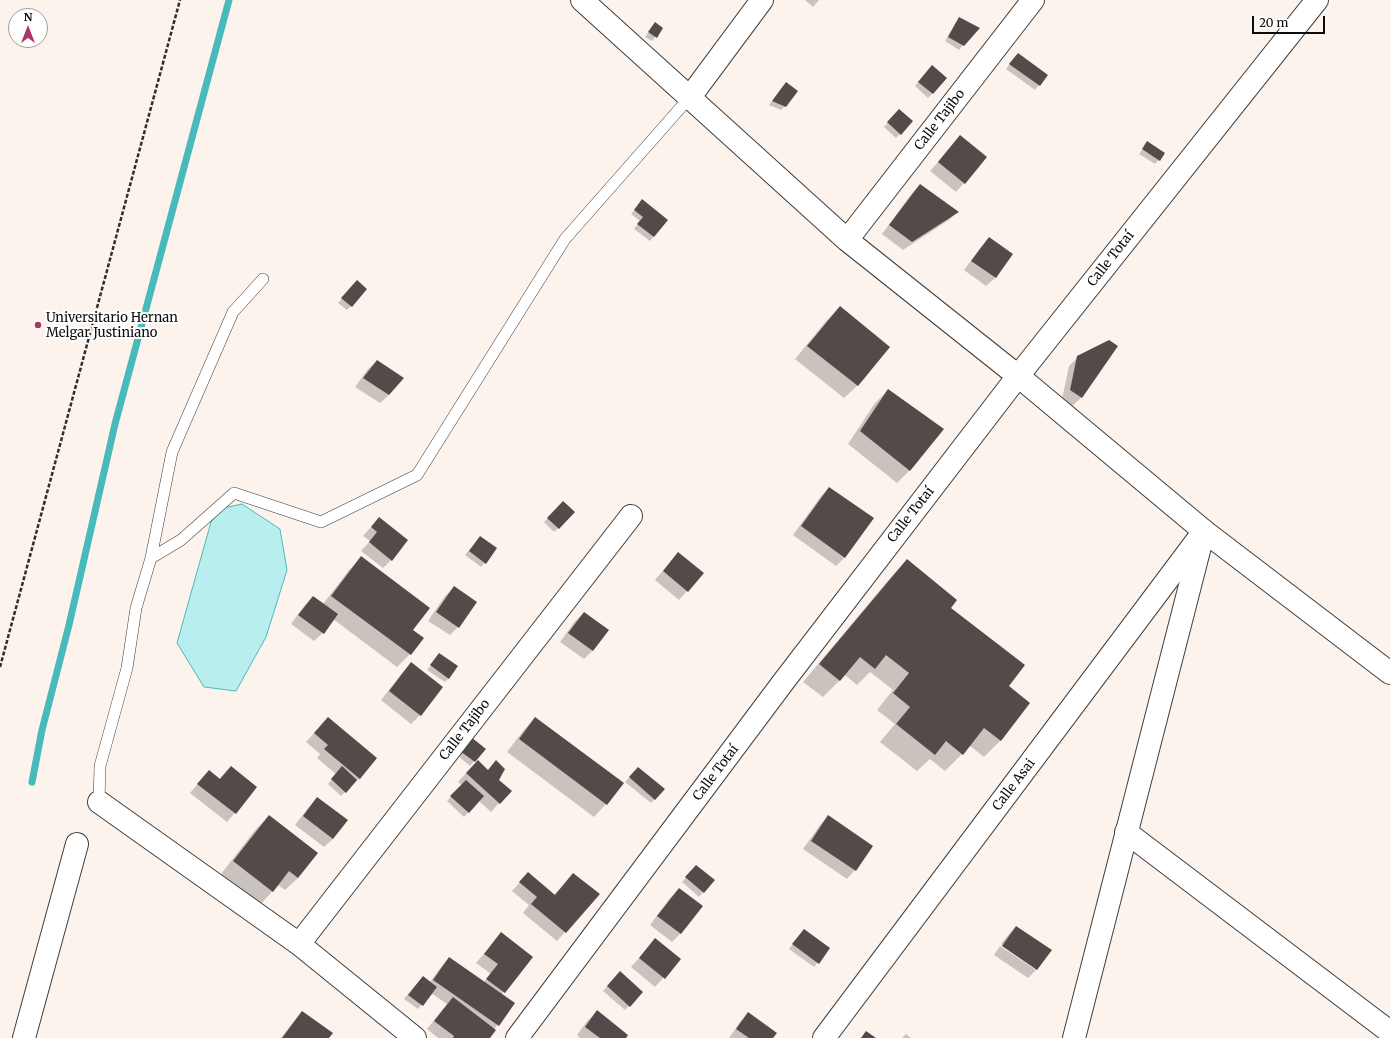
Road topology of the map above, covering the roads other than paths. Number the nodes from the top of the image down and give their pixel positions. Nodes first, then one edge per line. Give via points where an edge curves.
1 (582, 0) edge
2 (762, 0) edge
3 (1033, 0) edge
4 (1317, 0) edge
5 (690, 97) junction
6 (847, 240) junction
7 (263, 279) dead end
8 (1018, 376) junction
9 (631, 516) dead end
10 (1204, 531) junction
11 (151, 558) junction
12 (1390, 674) edge
13 (99, 802) joint
14 (1126, 832) junction
15 (77, 844) dead end
16 (299, 944) junction
17 (1390, 1032) edge
18 (24, 1038) edge
19 (415, 1038) edge
20 (517, 1038) edge
21 (824, 1038) edge
22 (1074, 1038) edge

1 - 5 street
2 - 5 street
3 - 6 street, Calle Tajibo
4 - 8 street, Calle Totaí
5 - 6 street
5 - 11 lane via 565,239 417,475 321,522 234,493 181,540
6 - 8 street
7 - 11 lane via 233,312 172,452
8 - 10 street
8 - 20 street, Calle Totaí via 779,687
9 - 16 street, Calle Tajibo
10 - 12 street
10 - 14 street
10 - 21 street, Calle Asai
11 - 13 lane via 136,608 127,668 100,766
13 - 16 street
14 - 17 street
14 - 22 street
15 - 18 street
16 - 19 street

